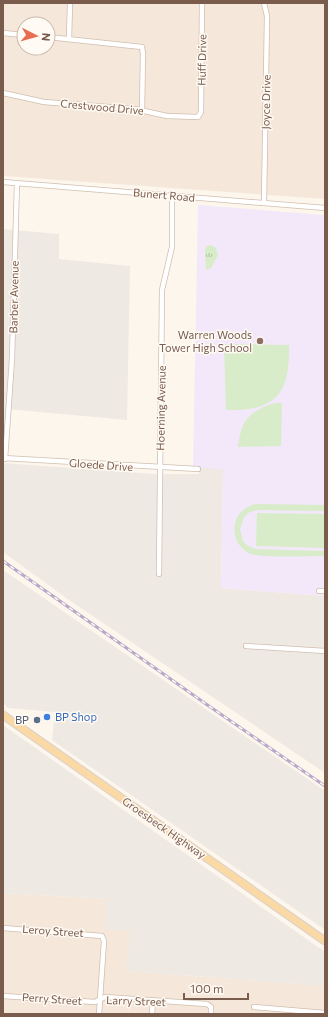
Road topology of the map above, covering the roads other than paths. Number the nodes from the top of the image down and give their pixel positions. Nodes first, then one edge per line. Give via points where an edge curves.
1 (70, 3) edge
2 (202, 3) edge
3 (264, 3) edge
4 (3, 33) edge
5 (16, 34) edge
6 (56, 38) edge
7 (69, 39) junction
8 (3, 94) edge
9 (142, 110) junction
10 (200, 116) joint
11 (3, 182) edge
12 (17, 183) junction
13 (172, 196) junction
14 (264, 203) junction
15 (325, 208) edge
16 (4, 458) edge
17 (160, 468) junction
18 (198, 469) dead end
19 (159, 574) dead end
20 (319, 591) dead end
21 (325, 591) edge
22 (246, 646) dead end
23 (325, 651) edge
24 (3, 715) edge
25 (3, 928) edge
26 (325, 941) edge
27 (3, 996) edge
28 (100, 1000) junction
29 (153, 1001) junction
30 (254, 1007) dead end
31 (325, 1013) edge
32 (99, 1014) edge
33 (152, 1014) edge
34 (211, 1014) edge

1 - 7 street
2 - 10 street, Huff Drive
3 - 14 street, Joyce Drive via 267,16
4 - 5 street
6 - 7 street
7 - 9 street via 142,47
8 - 9 street, Crestwood Drive via 44,102
9 - 10 street, Crestwood Drive via 167,116
11 - 12 street, Bunert Road
12 - 13 street, Bunert Road
12 - 16 street, Barber Avenue via 12,359
13 - 14 street, Bunert Road
13 - 17 street, Hoerning Avenue via 172,248 162,290
14 - 15 street, Bunert Road
16 - 17 street, Gloede Drive
17 - 18 street, Gloede Drive
17 - 19 street, Hoerning Avenue
20 - 21 street
22 - 23 street
24 - 26 main road, Groesbeck Highway
25 - 28 street, Leroy Street via 103,937
27 - 28 street, Perry Street via 95,1002
28 - 29 street, Larry Street via 105,997
28 - 32 street
29 - 33 street
29 - 34 street, Larry Street via 210,1005
30 - 31 street

